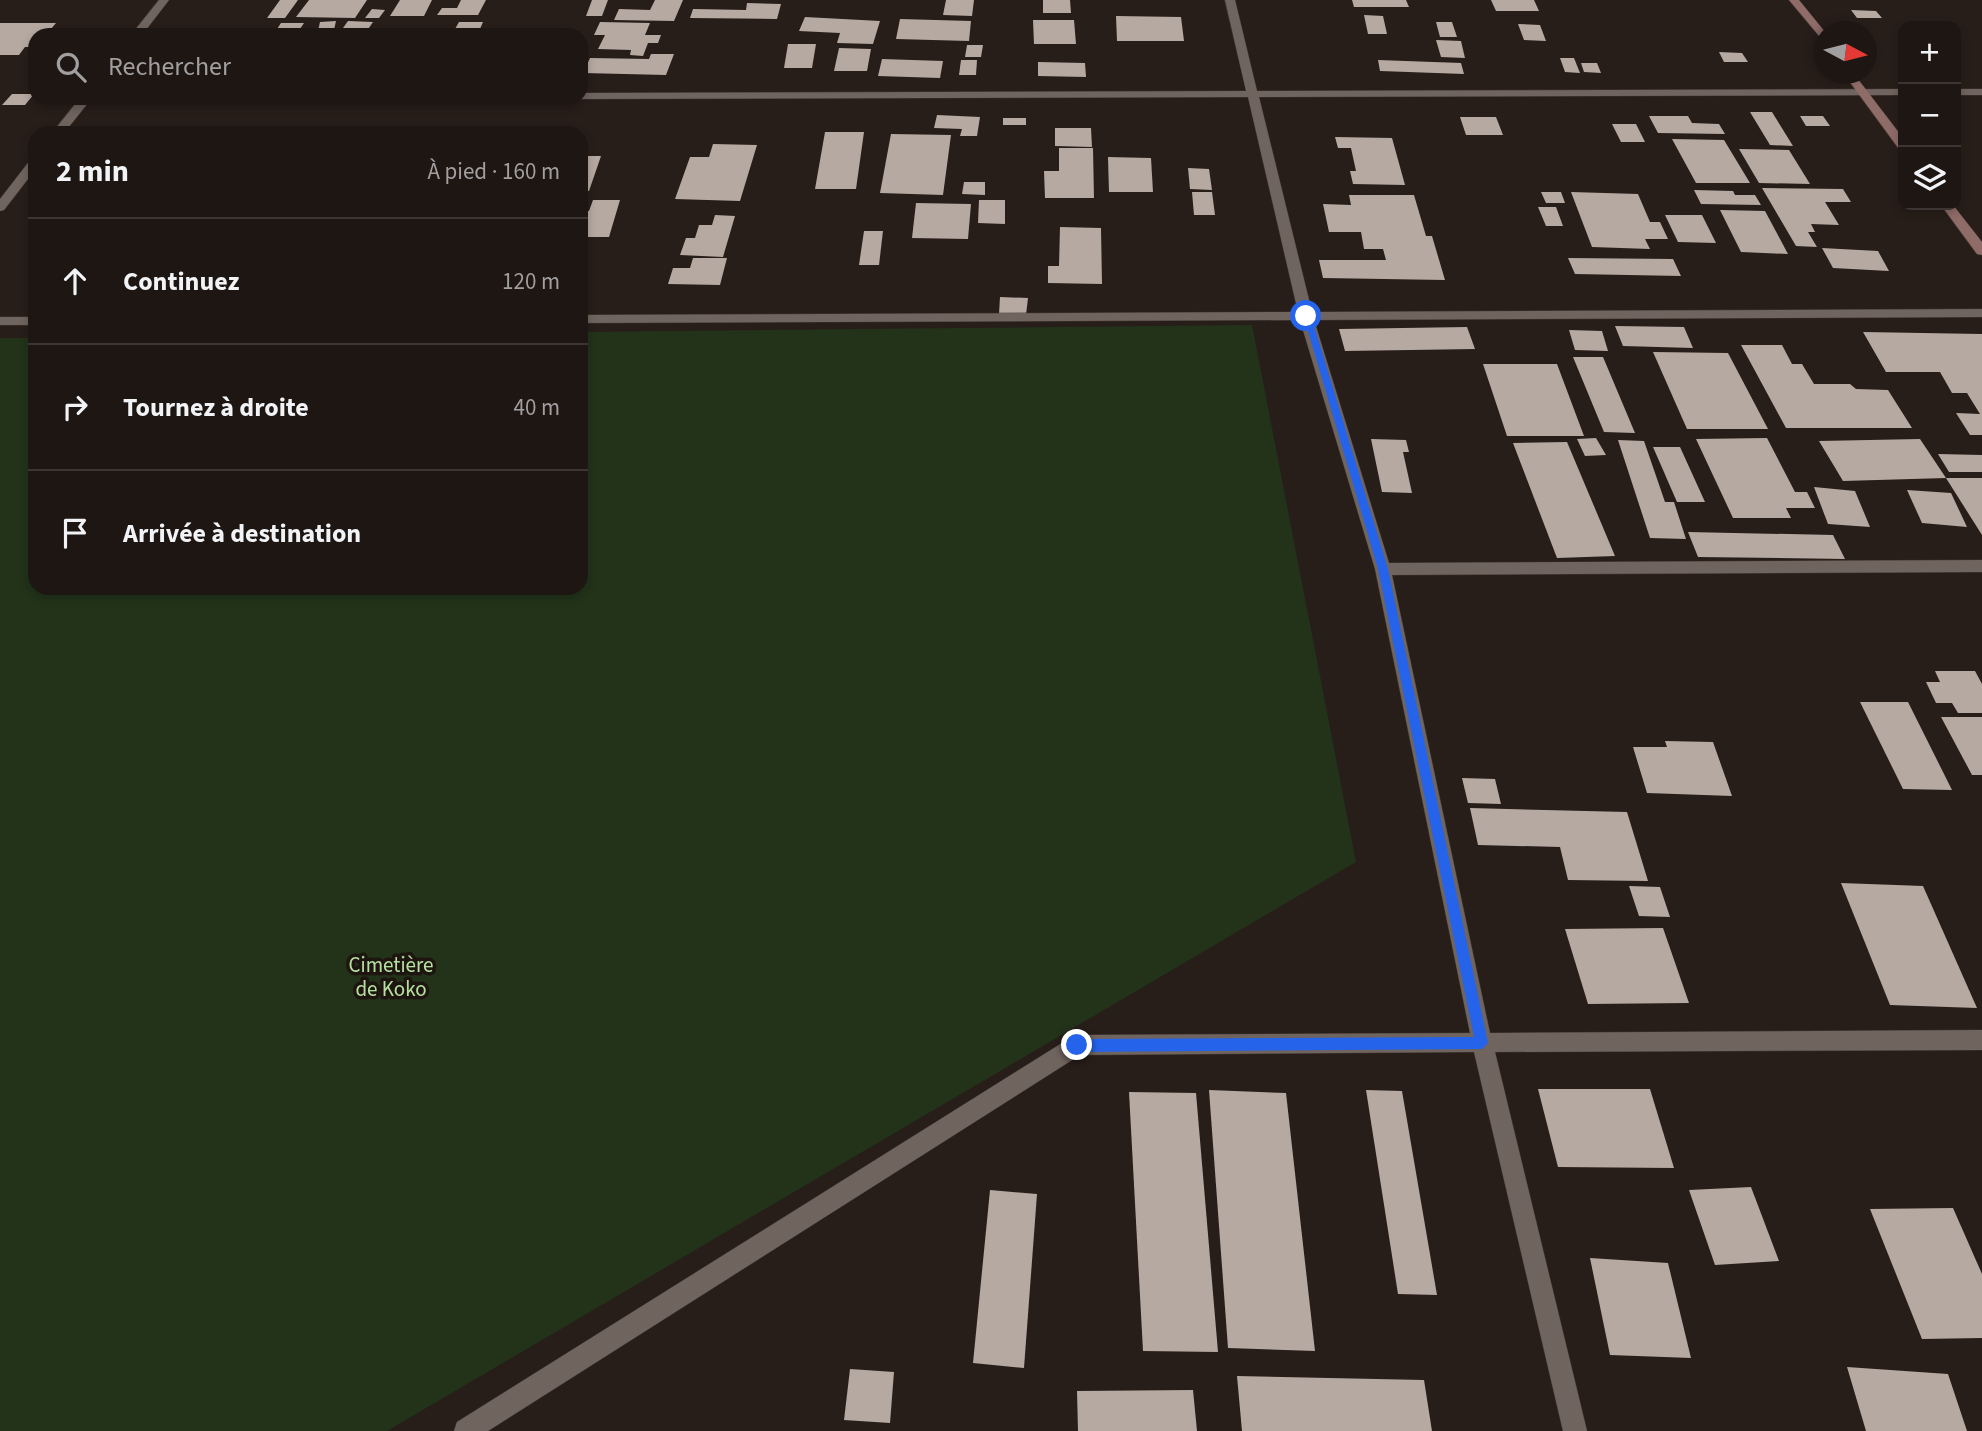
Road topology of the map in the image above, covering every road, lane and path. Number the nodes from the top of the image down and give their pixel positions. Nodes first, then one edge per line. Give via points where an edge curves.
1 (164, 0) edge
2 (1230, 0) edge
3 (1794, 0) edge
4 (1814, 26) edge
5 (142, 28) edge
6 (1857, 84) edge
7 (1863, 92) junction
8 (1898, 92) edge
9 (1961, 92) edge
10 (1982, 92) edge
11 (1253, 94) junction
12 (588, 96) edge
13 (80, 105) edge
14 (64, 126) edge
15 (1898, 139) edge
16 (28, 172) edge
17 (0, 207) edge
18 (1951, 210) edge
19 (1982, 251) edge
20 (1982, 313) edge
21 (1306, 316) junction
22 (588, 319) edge
23 (0, 321) edge
24 (28, 321) edge
25 (1982, 566) edge
26 (1383, 569) junction
27 (1982, 1040) edge
28 (1482, 1043) junction
29 (466, 1431) edge
30 (1575, 1431) edge

1 - 5 street
2 - 11 street
3 - 4 main road
6 - 7 main road
7 - 8 street
7 - 11 street
7 - 15 main road
9 - 10 street
11 - 12 street
11 - 21 street
13 - 14 street
16 - 17 street
18 - 19 main road
20 - 21 street
21 - 22 street
21 - 26 street
23 - 24 street
25 - 26 street
26 - 28 street
27 - 28 street
28 - 29 street via 1077,1045
28 - 30 street

